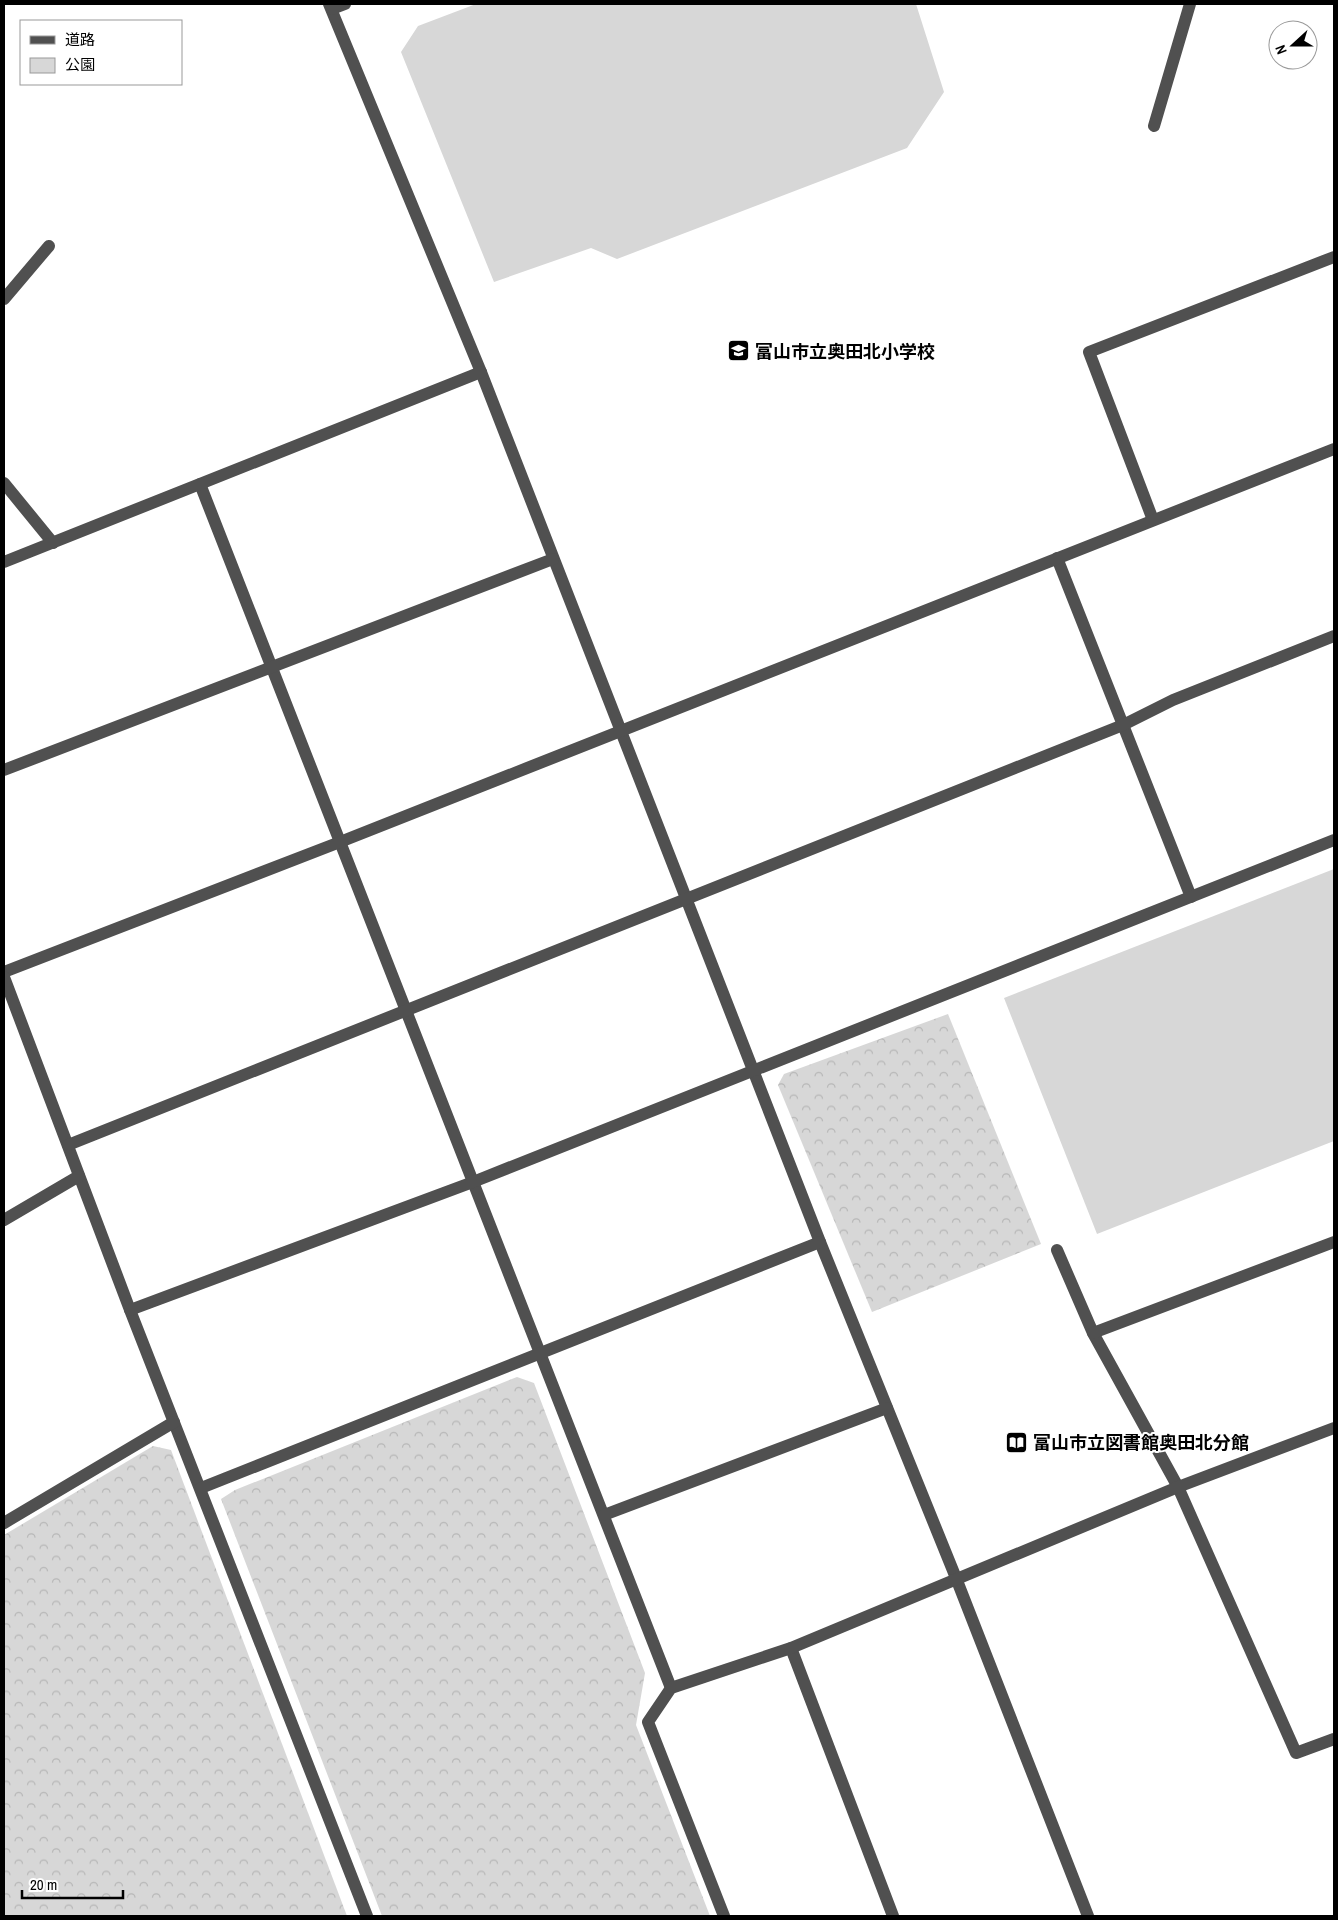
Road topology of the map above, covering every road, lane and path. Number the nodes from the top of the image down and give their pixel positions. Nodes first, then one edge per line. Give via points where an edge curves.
1 (345, 4) edge
2 (1190, 4) edge
3 (331, 6) edge
4 (1154, 126) dead end
5 (49, 246) dead end
6 (1334, 257) edge
7 (4, 299) edge
8 (481, 372) junction
9 (1334, 449) edge
10 (4, 483) edge
11 (200, 484) junction
12 (1153, 520) junction
13 (53, 543) junction
14 (1057, 558) junction
15 (554, 559) junction
16 (4, 562) edge
17 (1334, 636) edge
18 (272, 667) junction
19 (1123, 725) junction
20 (620, 731) junction
21 (4, 770) edge
22 (1334, 840) edge
23 (340, 842) junction
24 (1191, 897) junction
25 (686, 899) junction
26 (4, 972) edge
27 (4, 977) edge
28 (406, 1010) junction
29 (754, 1071) junction
30 (68, 1145) junction
31 (79, 1176) junction
32 (473, 1182) junction
33 (4, 1220) edge
34 (820, 1242) junction
35 (1334, 1242) edge
36 (1057, 1250) dead end
37 (130, 1310) junction
38 (1093, 1333) junction
39 (540, 1353) junction
40 (887, 1408) junction
41 (174, 1422) junction
42 (1334, 1428) edge
43 (1178, 1487) junction
44 (201, 1488) junction
45 (604, 1515) junction
46 (4, 1523) edge
47 (956, 1578) junction
48 (791, 1648) junction
49 (671, 1688) junction
50 (1334, 1739) edge
51 (366, 1916) edge
52 (724, 1916) edge
53 (893, 1916) edge
54 (1088, 1916) edge

1 - 3 street
2 - 4 street
3 - 8 street
5 - 7 street
6 - 12 street via 1089,352
8 - 11 street
8 - 15 street
9 - 12 street
10 - 13 street
11 - 13 street
11 - 18 street
12 - 14 street
13 - 16 street
14 - 19 street
14 - 20 street
15 - 18 street
15 - 20 street
17 - 19 street via 1173,700
18 - 21 street
18 - 23 street
19 - 24 street
19 - 25 street
20 - 23 street
20 - 25 street
22 - 24 street
23 - 26 street
23 - 28 street
24 - 29 street
25 - 28 street
25 - 29 street
27 - 30 street
28 - 30 street
28 - 32 street
29 - 32 street
29 - 34 street
30 - 31 street
31 - 33 street
31 - 37 street
32 - 37 street
32 - 39 street
34 - 39 street
34 - 40 street
35 - 38 street
36 - 38 street
37 - 41 street
38 - 43 street
39 - 44 street
39 - 45 street
40 - 45 street
40 - 47 street
41 - 44 street
41 - 46 street
42 - 43 street
43 - 47 street
43 - 50 street via 1296,1753
44 - 51 street
45 - 49 street
47 - 48 street
47 - 54 street
48 - 49 street
48 - 53 street
49 - 52 street via 648,1722

